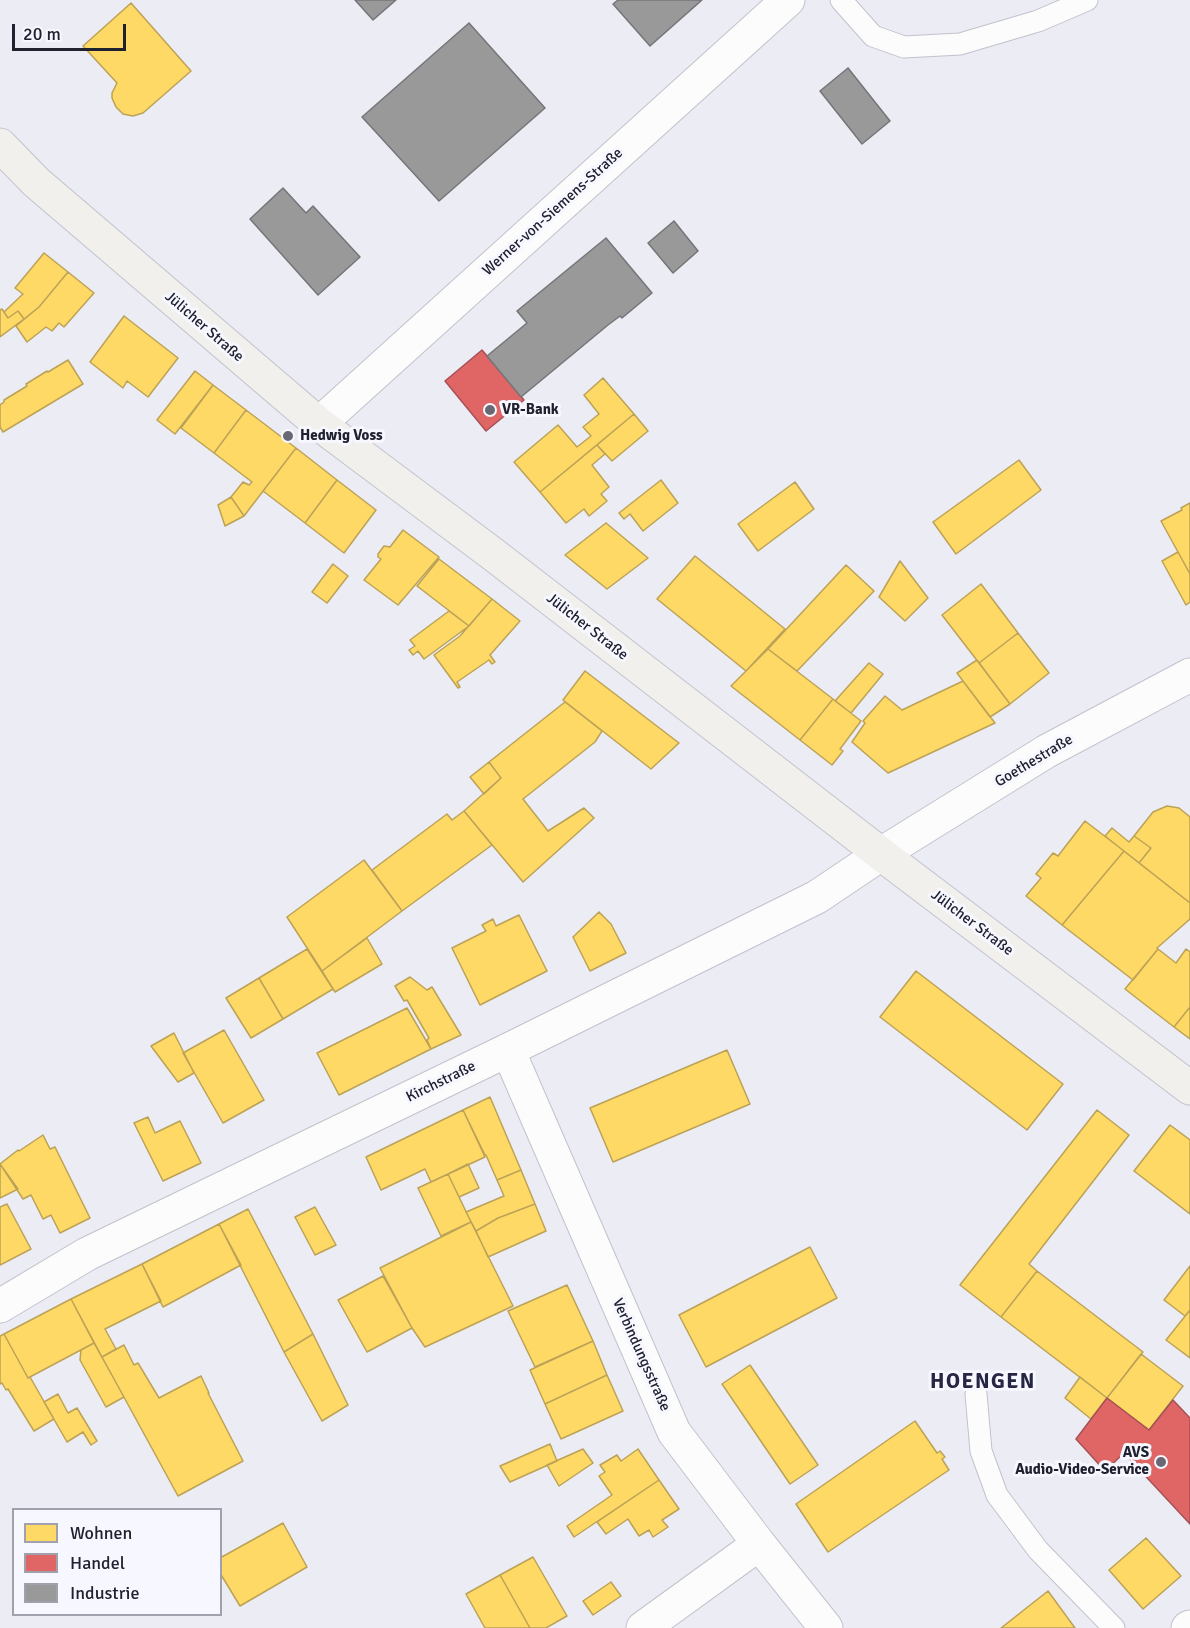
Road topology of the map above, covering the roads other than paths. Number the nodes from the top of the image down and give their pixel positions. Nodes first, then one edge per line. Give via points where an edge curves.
1 (788, 0) edge
2 (841, 0) edge
3 (1087, 0) edge
4 (0, 146) edge
5 (318, 424) junction
6 (1190, 675) edge
7 (881, 855) junction
8 (508, 1050) junction
9 (1190, 1088) edge
10 (0, 1306) edge
11 (976, 1394) dead end
12 (759, 1544) junction
13 (643, 1628) edge
14 (826, 1628) edge
15 (1114, 1628) edge

1 - 5 street, Werner-von-Siemens-Straße
2 - 3 lane via 873,36 904,47 960,44 1038,21
4 - 5 main road, Jülicher Straße via 36,182
5 - 7 main road, Jülicher Straße
6 - 7 street, Goethestraße via 1047,751
7 - 8 street, Kirchstraße via 817,897
7 - 9 main road, Jülicher Straße
8 - 10 street, Kirchstraße via 87,1254
8 - 12 street, Verbindungsstraße via 674,1432
11 - 15 lane via 981,1451 997,1495 1038,1550
12 - 13 street
12 - 14 street, Verbindungsstraße

